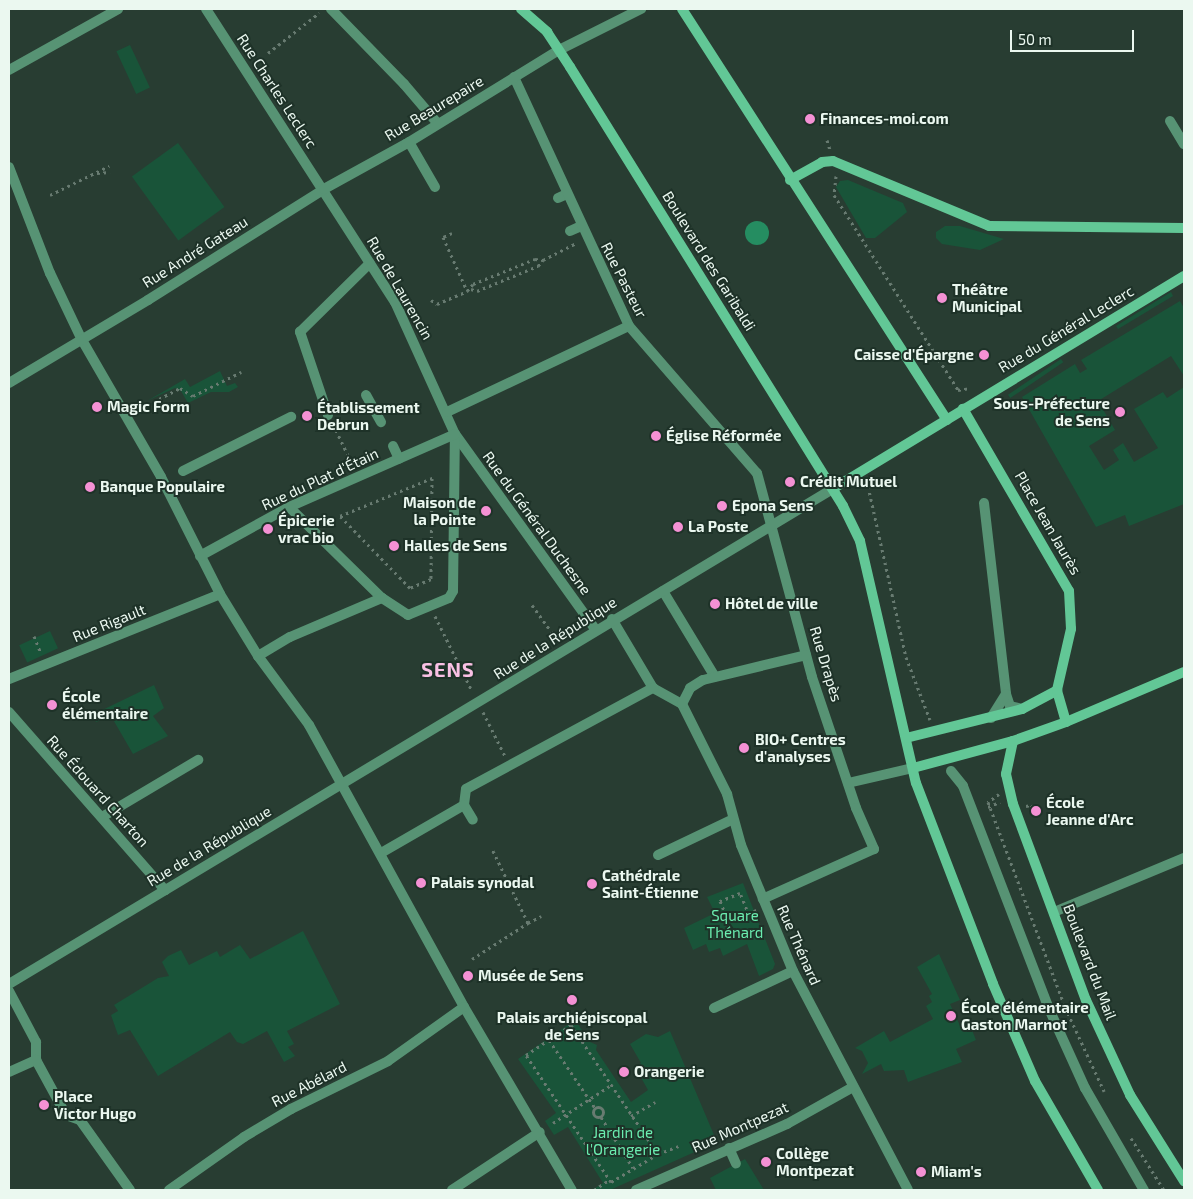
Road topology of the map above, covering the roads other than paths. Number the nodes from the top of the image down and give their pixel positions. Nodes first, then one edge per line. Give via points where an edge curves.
1 (118, 9) edge
2 (206, 9) edge
3 (521, 9) edge
4 (641, 9) edge
5 (684, 11) edge
6 (334, 12) edge
7 (559, 50) junction
8 (9, 70) edge
9 (514, 77) junction
10 (1170, 121) dead end
11 (438, 124) junction
12 (409, 142) junction
13 (1184, 144) edge
14 (9, 167) edge
15 (790, 180) junction
16 (435, 187) dead end
17 (324, 189) junction
18 (581, 226) junction
19 (1184, 228) edge
20 (570, 231) dead end
21 (370, 263) junction
22 (1184, 276) edge
23 (629, 326) junction
24 (82, 340) junction
25 (9, 383) edge
26 (366, 395) dead end
27 (963, 409) junction
28 (448, 412) junction
29 (328, 415) road end
30 (291, 416) dead end
31 (947, 420) junction
32 (381, 422) dead end
33 (455, 434) junction
34 (393, 446) dead end
35 (399, 459) junction
36 (182, 471) dead end
37 (834, 488) junction
38 (984, 503) dead end
39 (288, 507) junction
40 (772, 524) junction
41 (200, 556) junction
42 (663, 590) junction
43 (220, 594) junction
44 (382, 598) junction
45 (612, 619) junction
46 (596, 630) junction
47 (806, 655) junction
48 (258, 656) junction
49 (1184, 672) edge
50 (715, 677) junction
51 (9, 679) edge
52 (653, 688) junction
53 (1057, 690) junction
54 (1006, 694) junction
55 (682, 704) junction
56 (1022, 709) junction
57 (9, 712) edge
58 (991, 718) junction
59 (1066, 722) junction
60 (906, 738) junction
61 (1013, 741) junction
62 (198, 760) dead end
63 (913, 768) junction
64 (951, 771) dead end
65 (848, 783) junction
66 (341, 785) junction
67 (464, 805) junction
68 (102, 817) junction
69 (734, 819) junction
70 (473, 820) dead end
71 (380, 853) junction
72 (658, 855) dead end
73 (1184, 858) edge
74 (165, 890) junction
75 (763, 899) junction
76 (1054, 912) junction
77 (793, 971) junction
78 (9, 984) edge
79 (9, 991) edge
80 (464, 1008) junction
81 (714, 1008) dead end
82 (36, 1060) junction
83 (9, 1072) edge
84 (853, 1087) junction
85 (540, 1132) junction
86 (729, 1148) junction
87 (736, 1164) dead end
88 (1184, 1181) edge
89 (130, 1190) edge
90 (169, 1190) edge
91 (452, 1190) edge
92 (572, 1190) edge
93 (636, 1190) edge
94 (908, 1190) edge
95 (1098, 1190) edge
96 (1144, 1190) edge

1 - 8 street
2 - 17 street, Rue Charles Leclerc
3 - 7 main road, Boulevard des Garibaldi via 547,32
4 - 7 street, Rue Beaurepaire
5 - 15 main road
6 - 11 street
7 - 9 street, Rue Beaurepaire
7 - 37 main road, Boulevard des Garibaldi
9 - 11 street, Rue Beaurepaire
9 - 18 street, Rue Pasteur via 563,196
10 - 13 street
11 - 12 street, Rue Beaurepaire
12 - 16 street
12 - 17 street, Rue Beaurepaire
14 - 24 street via 50,273
15 - 19 main road via 822,162 832,161 989,226
15 - 31 main road
17 - 21 street, Rue de Laurencin
17 - 24 street, Rue André Gateau
18 - 20 street
18 - 23 street, Rue Pasteur
21 - 28 street, Rue de Laurencin via 399,310
21 - 29 street via 300,332
22 - 27 main road, Rue du Général Leclerc
23 - 28 street
23 - 40 street, Rue Pasteur via 756,473
24 - 25 street, Rue André Gateau
24 - 41 street via 126,417 167,479
26 - 32 street
27 - 31 main road, Rue de la République
27 - 53 main road, Place Jean Jaurès via 1026,524 1069,591 1071,629
28 - 33 street, Rue de Laurencin
30 - 36 street
31 - 37 main road, Rue de la République
33 - 35 street, Rue du Plat d'Étain
33 - 44 street via 453,591 449,598 408,616
33 - 46 street, Rue du Général Duchesne
34 - 35 street
35 - 39 street, Rue du Plat d'Étain
37 - 40 street, Rue de la République
37 - 60 main road via 860,541
38 - 54 street
39 - 41 street, Rue du Plat d'Étain
39 - 44 street
40 - 42 street, Rue de la République
40 - 47 street, Rue Drapès
41 - 43 street
42 - 45 street, Rue de la République
42 - 50 street
43 - 48 street
43 - 51 street, Rue Rigault
44 - 48 street via 290,637
45 - 46 street, Rue de la République
45 - 52 street
46 - 66 street, Rue de la République
47 - 50 street
47 - 65 street, Rue Drapès
48 - 66 street via 309,725
49 - 59 main road
50 - 55 street via 690,688
52 - 55 street
52 - 67 street via 466,789
53 - 56 main road
53 - 59 main road
54 - 56 street via 1010,706
54 - 58 street
55 - 69 street, Rue Thénard via 727,794
56 - 58 main road
57 - 68 street, Rue Édouard Charton
58 - 60 main road
59 - 61 main road
60 - 63 main road
61 - 63 main road
61 - 76 main road, Boulevard du Mail via 1006,774 1009,787
62 - 68 street
63 - 65 street
63 - 95 main road via 993,984 1036,1081
64 - 96 street via 963,786 1050,1011 1085,1088
65 - 75 street, Rue Drapès via 874,849
66 - 71 street
66 - 74 street, Rue de la République
67 - 70 street
67 - 71 street
68 - 74 street, Rue Édouard Charton
69 - 72 street
69 - 75 street, Rue Thénard
71 - 80 street
73 - 76 street
74 - 78 street, Rue de la République
75 - 77 street, Rue Thénard
76 - 88 main road, Boulevard du Mail via 1086,1000 1130,1095
77 - 81 street
77 - 84 street, Rue Thénard
79 - 82 street via 36,1042
80 - 85 street
80 - 90 street, Rue Abélard via 388,1062 291,1109 244,1137
82 - 83 street
82 - 89 street via 66,1115 80,1120
84 - 86 street, Rue Montpezat via 787,1124
84 - 94 street, Rue Thénard
85 - 91 street
85 - 92 street
86 - 87 street
86 - 93 street, Rue Montpezat

